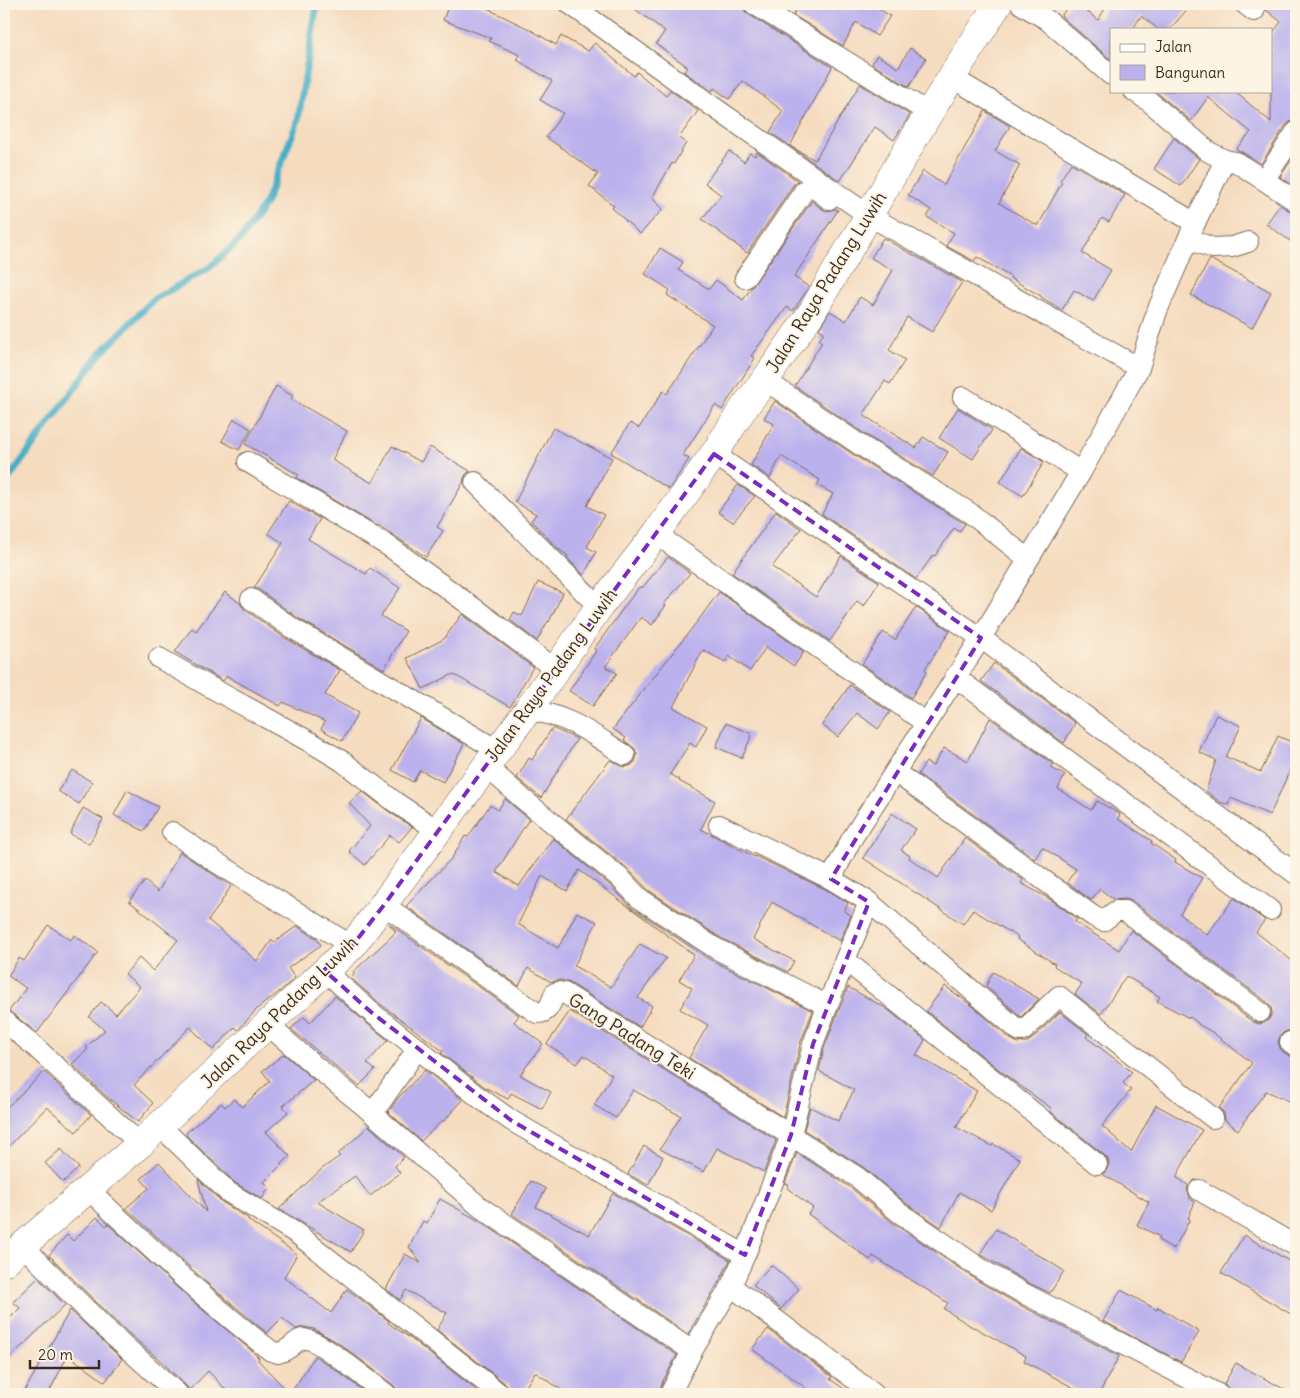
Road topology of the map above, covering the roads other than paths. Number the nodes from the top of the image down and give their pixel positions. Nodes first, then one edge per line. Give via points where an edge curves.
1 (570, 4) edge
2 (754, 4) edge
3 (998, 4) edge
4 (1021, 4) edge
5 (1110, 74) edge
6 (951, 77) junction
7 (1135, 92) edge
8 (929, 113) junction
9 (1296, 132) edge
10 (1225, 160) junction
11 (1264, 180) junction
12 (1296, 201) edge
13 (866, 219) junction
14 (1192, 231) junction
15 (1248, 242) dead end
16 (745, 278) dead end
17 (1139, 368) junction
18 (765, 380) junction
19 (963, 396) dead end
20 (714, 454) junction
21 (248, 462) dead end
22 (1081, 472) junction
23 (475, 482) dead end
24 (656, 534) junction
25 (1028, 559) junction
26 (251, 599) dead end
27 (599, 607) junction
28 (981, 638) junction
29 (159, 658) dead end
30 (555, 670) junction
31 (955, 677) junction
32 (528, 710) junction
33 (926, 724) junction
34 (625, 754) dead end
35 (491, 757) junction
36 (895, 772) junction
37 (719, 825) dead end
38 (437, 830) junction
39 (172, 832) dead end
40 (1296, 874) edge
41 (831, 879) junction
42 (869, 902) junction
43 (384, 905) junction
44 (1270, 910) dead end
45 (352, 946) junction
46 (845, 960) junction
47 (324, 970) junction
48 (828, 1006) junction
49 (1260, 1012) dead end
50 (4, 1022) edge
51 (268, 1025) junction
52 (418, 1048) junction
53 (373, 1113) junction
54 (1213, 1118) dead end
55 (150, 1135) junction
56 (791, 1135) junction
57 (1097, 1164) dead end
58 (88, 1188) junction
59 (1199, 1190) dead end
60 (1296, 1246) edge
61 (14, 1254) edge
62 (745, 1255) junction
63 (730, 1286) junction
64 (692, 1351) junction
65 (178, 1394) edge
66 (386, 1394) edge
67 (500, 1394) edge
68 (670, 1394) edge
69 (874, 1394) edge
70 (1218, 1394) edge

1 - 13 street
2 - 8 street
3 - 6 main road, Jalan Raya Padang Luwih
4 - 5 street via 1046,20
6 - 8 main road, Jalan Raya Padang Luwih
6 - 14 street
7 - 10 street via 1209,152
8 - 13 main road, Jalan Raya Padang Luwih
9 - 11 street
10 - 11 street via 1236,162
10 - 14 street
11 - 12 street
13 - 16 street via 814,188 808,188
13 - 17 street
13 - 18 main road, Jalan Raya Padang Luwih via 812,312
14 - 15 street via 1213,248
14 - 17 street via 1157,311
17 - 22 street
18 - 20 main road, Jalan Raya Padang Luwih
18 - 25 street via 860,445 970,513
19 - 22 street
20 - 24 main road, Jalan Raya Padang Luwih
20 - 28 street
21 - 30 street via 390,547
22 - 25 street
23 - 27 street
24 - 27 main road, Jalan Raya Padang Luwih
24 - 33 street
25 - 28 street
26 - 35 street
27 - 30 main road, Jalan Raya Padang Luwih
28 - 31 street
28 - 40 street
29 - 38 street via 312,743
30 - 32 main road, Jalan Raya Padang Luwih
31 - 33 street
31 - 44 street
32 - 34 street via 551,714 575,724
32 - 35 main road, Jalan Raya Padang Luwih
33 - 36 street
35 - 38 main road, Jalan Raya Padang Luwih
35 - 48 street via 524,799 620,878 639,898 716,948
36 - 41 street
36 - 49 street via 1093,916 1103,921 1116,911 1125,911
37 - 41 street
38 - 43 main road, Jalan Raya Padang Luwih
39 - 45 street
41 - 42 street
42 - 46 street
42 - 54 street via 1017,1029 1024,1030 1060,996
43 - 45 main road, Jalan Raya Padang Luwih
43 - 56 street, Gang Padang Teki via 537,1013 547,1011 555,993 564,993
45 - 47 main road, Jalan Raya Padang Luwih
46 - 48 street
46 - 57 street
47 - 51 main road, Jalan Raya Padang Luwih
47 - 52 street
48 - 56 street via 813,1044
50 - 55 street
51 - 53 street
51 - 55 main road, Jalan Raya Padang Luwih
52 - 53 street
52 - 62 street via 527,1131
53 - 64 street via 480,1207
55 - 58 main road, Jalan Raya Padang Luwih
55 - 67 street via 228,1192 296,1233
56 - 62 street
56 - 70 street via 857,1177 900,1213 984,1271
58 - 61 main road, Jalan Raya Padang Luwih
58 - 66 street via 270,1351 278,1354 303,1339 312,1340
59 - 60 street
61 - 65 street
62 - 63 street
63 - 64 street
63 - 69 street
64 - 68 street

